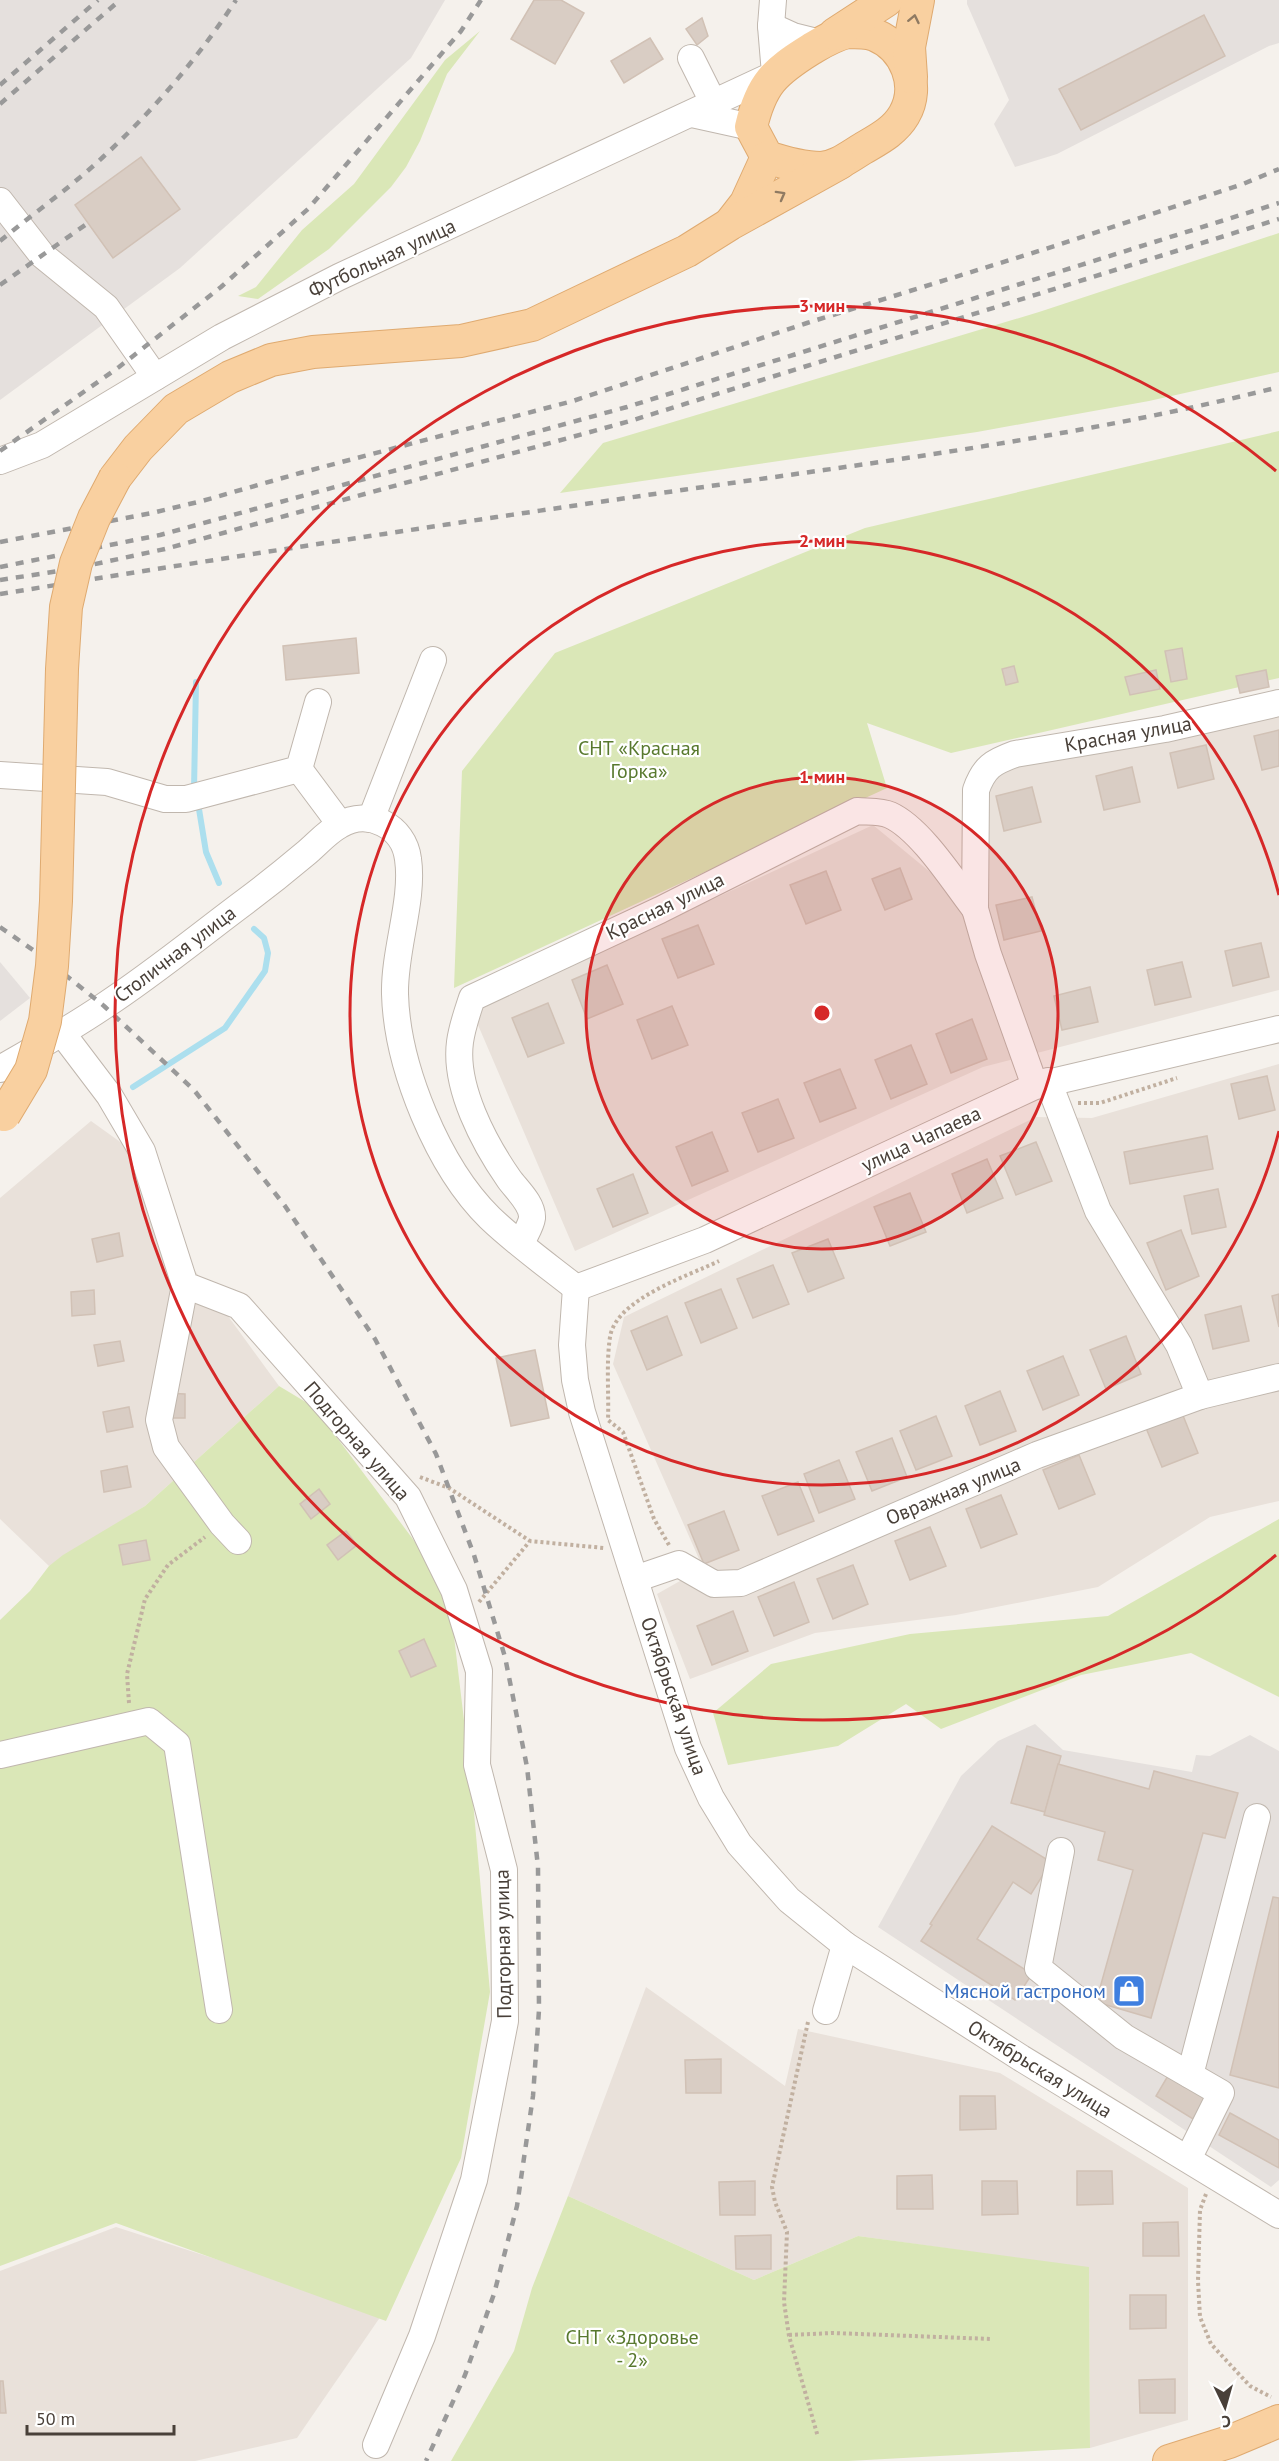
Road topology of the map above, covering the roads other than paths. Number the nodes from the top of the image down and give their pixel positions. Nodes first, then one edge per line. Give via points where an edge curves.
1 (773, 0) edge
2 (887, 0) edge
3 (918, 0) edge
4 (771, 26) junction
5 (826, 40) junction
6 (691, 58) dead end
7 (775, 74) junction
8 (911, 81) junction
9 (703, 109) junction
10 (751, 127) junction
11 (767, 157) junction
12 (840, 163) junction
13 (0, 201) edge
14 (730, 224) junction
15 (155, 377) junction
16 (0, 461) edge
17 (433, 660) dead end
18 (318, 702) dead end
19 (1279, 703) edge
20 (299, 769) junction
21 (0, 775) edge
22 (371, 819) junction
23 (340, 824) junction
24 (975, 909) junction
25 (1279, 1029) edge
26 (62, 1033) junction
27 (0, 1069) edge
28 (1047, 1090) junction
29 (2, 1117) edge
30 (521, 1244) junction
31 (185, 1285) junction
32 (576, 1288) junction
33 (1279, 1377) edge
34 (1200, 1396) junction
35 (230, 1533) road end
36 (635, 1579) junction
37 (0, 1755) edge
38 (1257, 1816) dead end
39 (1061, 1851) dead end
40 (845, 1945) junction
41 (219, 2010) dead end
42 (826, 2011) road end
43 (1190, 2075) junction
44 (1188, 2159) junction
45 (1279, 2215) edge
46 (1279, 2421) edge
47 (376, 2445) dead end
48 (1175, 2460) edge

1 - 4 street
2 - 5 main road
8 -> 3 main road via 909,47
4 - 5 street via 793,36
4 - 7 street
5 - 7 main road
5 - 8 main road via 848,32 864,32 887,42 906,64
6 - 9 street
7 - 9 street, Футбольная улица
7 - 10 main road via 756,105
8 - 12 main road via 910,99 897,125
9 - 10 street
9 - 15 street, Футбольная улица via 339,277 222,337
10 - 11 main road
11 - 12 main road via 821,168
11 - 14 main road via 746,203
14 -> 12 main road
13 - 15 street via 42,255 106,307
14 - 29 main road, bridge via 687,251 532,325 461,341 313,352 271,360 230,377 176,409 138,448 115,478 94,518 76,563 66,607 56,901 47,1010 31,1070
15 - 16 street, Футбольная улица via 42,445
17 - 22 street
18 - 20 street
19 - 24 street, Красная улица via 997,760 981,774 976,790
20 - 21 street via 186,799 165,799 107,782
20 - 23 street
22 - 23 street
22 - 30 street via 386,824 400,837 408,857 409,885 395,993 399,1035 411,1079 431,1129 459,1180 489,1217
23 - 26 street, Столичная улица via 176,954
24 - 28 street via 988,954
24 - 30 street, Красная улица via 906,825 888,814 857,811 472,998 459,1045 461,1075 490,1150 528,1204 532,1217
25 - 28 street, улица Чапаева
26 - 27 street, Столичная улица
26 - 31 street via 109,1095 142,1151
28 - 32 street, улица Чапаева via 705,1240
28 - 34 street via 1098,1211 1179,1345
30 - 32 street
31 - 35 street via 159,1420 166,1447
31 - 47 street, Подгорная улица via 239,1306 408,1497 454,1590 479,1671 477,1765 504,1870 505,2021 474,2180 422,2336
32 - 36 street, Октябрьская улица via 572,1345 575,1380
33 - 34 street, Овражная улица
34 - 36 street, Овражная улица via 1037,1455 741,1583 714,1584 679,1564
36 - 40 street, Октябрьская улица via 688,1748 711,1798 739,1844 789,1900
37 - 41 street via 149,1721 177,1744
38 - 43 street
39 - 43 street via 1038,1968 1124,2037
40 - 42 street
40 - 44 street, Октябрьская улица
43 - 44 street via 1221,2093
44 - 45 street, Октябрьская улица
46 - 48 main road

